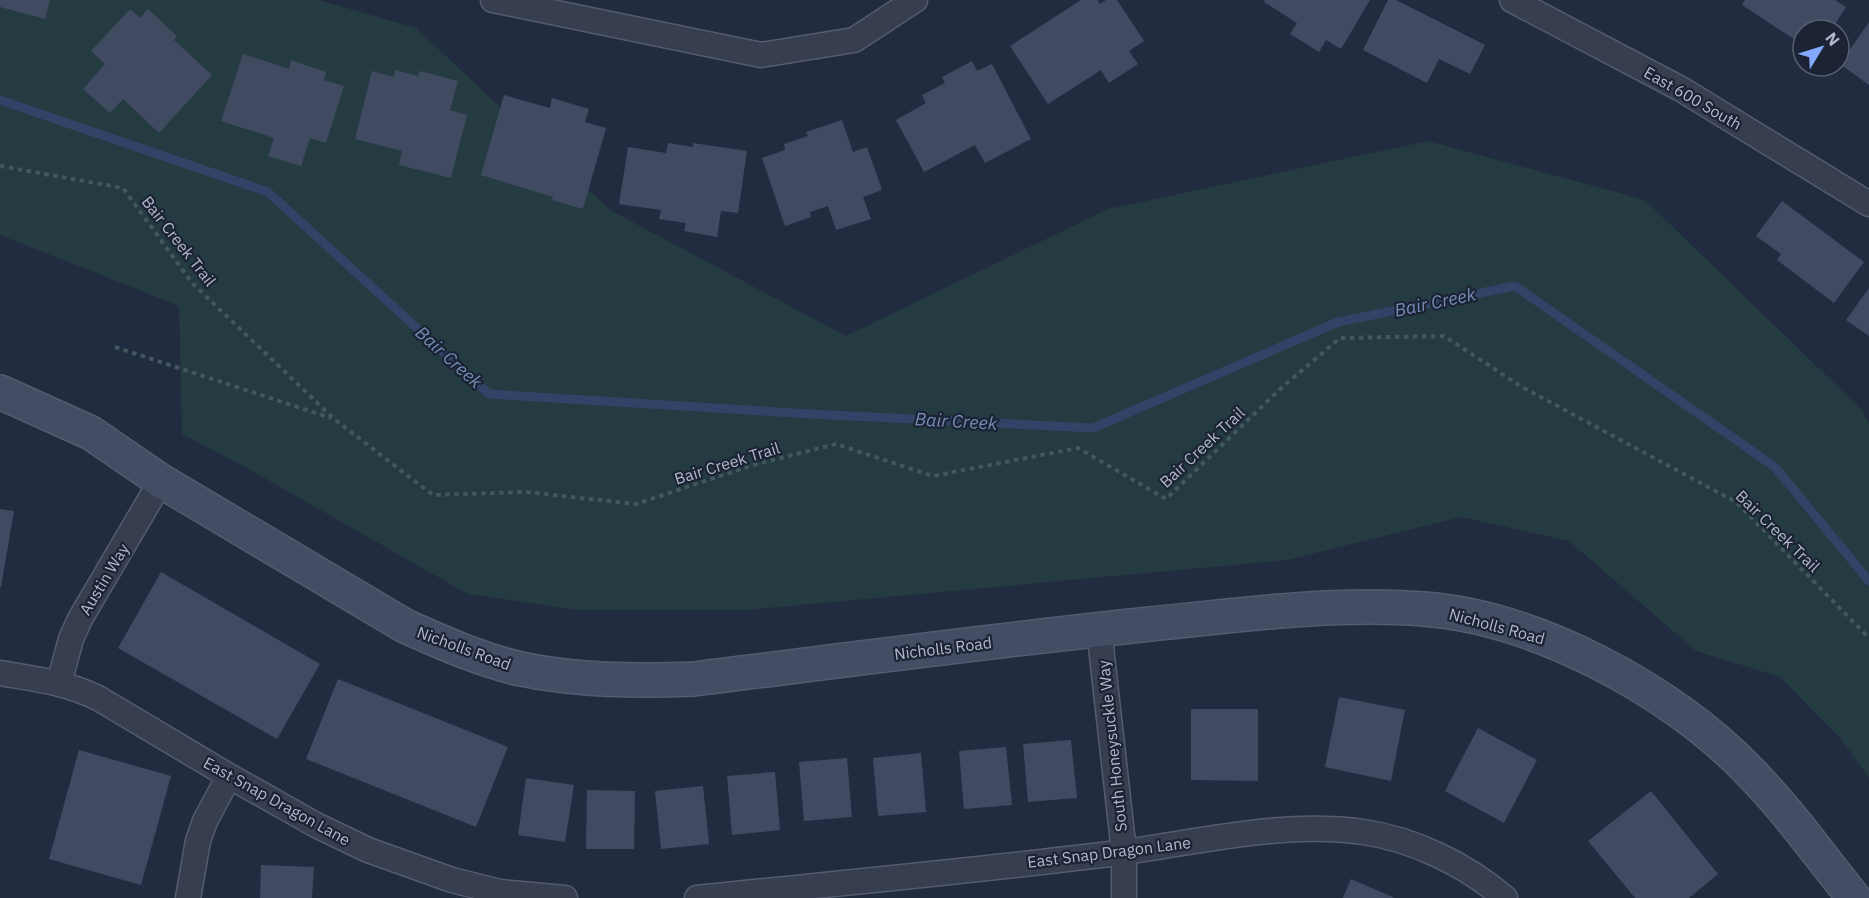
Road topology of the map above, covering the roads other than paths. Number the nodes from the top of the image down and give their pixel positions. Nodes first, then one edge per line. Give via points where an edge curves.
1 (493, 0) edge
2 (915, 0) edge
3 (1512, 0) edge
4 (1869, 204) edge
5 (0, 392) edge
6 (161, 482) junction
7 (1099, 629) junction
8 (0, 673) edge
9 (59, 683) junction
10 (229, 776) junction
11 (1124, 852) junction
12 (808, 892) edge
13 (500, 895) edge
14 (188, 898) edge
15 (565, 898) edge
16 (697, 898) edge
17 (1124, 898) edge
18 (1505, 898) edge
19 (1854, 898) edge

1 - 2 street via 761,56 854,40
3 - 4 street, East 600 South via 1681,89
5 - 6 street, Nicholls Road via 91,433
6 - 7 street, Nicholls Road via 405,626 444,644 521,669 604,680 694,679
6 - 9 street, Austin Way via 80,619
7 - 11 street, South Honeysuckle Way
7 - 19 street, Nicholls Road via 1331,606 1378,606 1473,616 1549,640 1632,681 1712,736 1780,805
8 - 9 street, East Snap Dragon Lane
9 - 10 street, East Snap Dragon Lane via 98,698
10 - 13 street, East Snap Dragon Lane via 368,850
10 - 14 street via 202,831
11 - 12 street, East Snap Dragon Lane
11 - 17 street, South Honeysuckle Way
11 - 18 street, East Snap Dragon Lane via 1250,834 1326,829 1364,832 1400,840 1435,854
12 - 16 street, East Snap Dragon Lane
13 - 15 street, East Snap Dragon Lane

